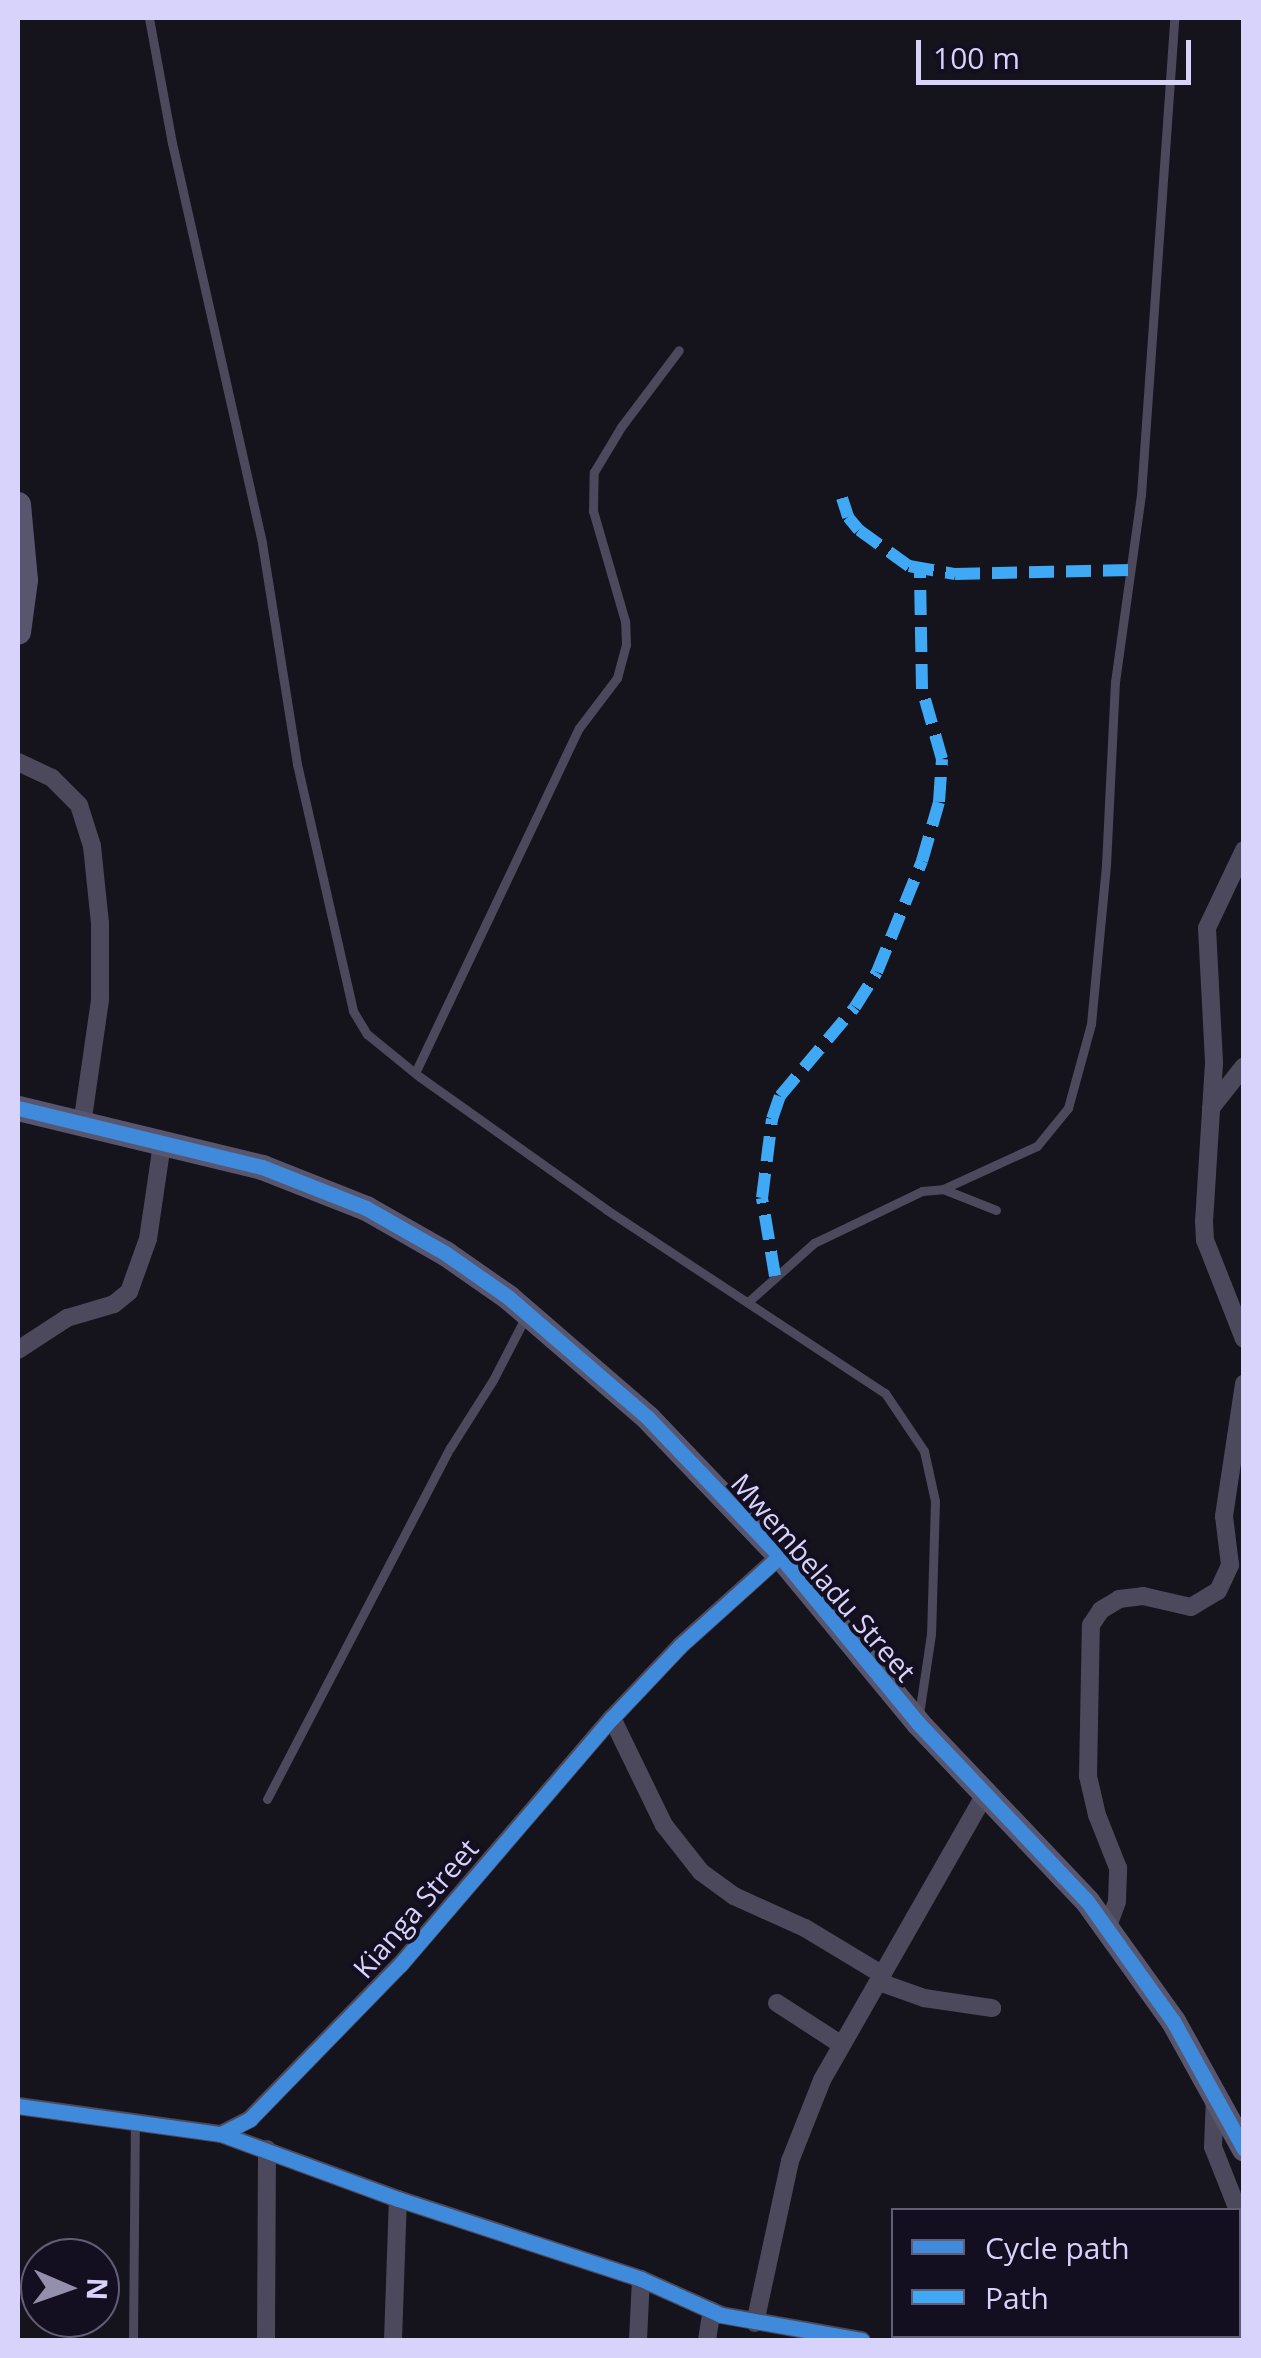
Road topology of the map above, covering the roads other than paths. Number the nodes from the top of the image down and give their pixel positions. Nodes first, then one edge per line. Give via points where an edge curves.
1 (149, 18) edge
2 (1174, 18) edge
3 (679, 350) dead end
4 (18, 504) edge
5 (18, 632) edge
6 (18, 762) edge
7 (1244, 850) edge
8 (1244, 1066) edge
9 (415, 1073) junction
10 (18, 1108) edge
11 (1211, 1108) junction
12 (82, 1125) junction
13 (162, 1144) junction
14 (943, 1188) junction
15 (996, 1210) dead end
16 (748, 1302) junction
17 (527, 1314) junction
18 (1244, 1339) edge
19 (18, 1350) edge
20 (1244, 1384) edge
21 (780, 1556) junction
22 (1234, 1577) edge
23 (612, 1718) junction
24 (918, 1722) junction
25 (984, 1796) junction
26 (267, 1799) dead end
27 (1108, 1928) junction
28 (881, 1979) junction
29 (776, 2003) dead end
30 (992, 2008) dead end
31 (842, 2045) junction
32 (1215, 2096) junction
33 (18, 2106) edge
34 (135, 2124) junction
35 (222, 2134) junction
36 (266, 2149) junction
37 (1244, 2149) edge
38 (398, 2200) junction
39 (1237, 2208) edge
40 (641, 2279) junction
41 (712, 2310) junction
42 (755, 2323) junction
43 (814, 2337) edge
44 (134, 2340) edge
45 (266, 2340) edge
46 (392, 2340) edge
47 (638, 2340) edge
48 (707, 2340) edge
49 (862, 2340) edge

1 - 9 lane via 262,542 297,764 345,985 368,1034
2 - 14 lane via 1141,495 1115,682 1091,1024 1068,1108 1037,1146
3 - 9 lane via 594,472 593,511 626,622 617,678 579,728
4 - 5 street via 25,564
6 - 12 street via 52,778 79,805 92,846 100,1000
7 - 11 street via 1207,928
8 - 11 street
9 - 16 lane
10 - 12 street, Mwembeladu Street
11 - 18 street via 1205,1240
12 - 13 street, Mwembeladu Street
13 - 17 street, Mwembeladu Street via 262,1167 366,1208 445,1253
13 - 19 street via 148,1238 128,1292 114,1304 67,1318
14 - 15 lane
14 - 16 lane via 922,1190 814,1244
16 - 24 lane via 885,1393 924,1451 936,1549
17 - 21 street, Mwembeladu Street via 648,1418
17 - 26 lane
20 - 22 street via 1224,1516
21 - 23 street, Kianga Street
21 - 24 street, Mwembeladu Street
22 - 27 street via 1191,1607 1144,1596 1119,1599 1091,1625 1088,1776 1118,1868
23 - 28 street via 664,1825 701,1872 734,1896 805,1928
23 - 35 street, Kianga Street via 336,2034 250,2120
24 - 25 street, Mwembeladu Street
25 - 27 street, Mwembeladu Street
25 - 28 street
27 - 32 street, Mwembeladu Street
28 - 30 street via 924,1998
28 - 31 street
29 - 31 street
31 - 42 street via 790,2161
32 - 37 street, Mwembeladu Street
32 - 39 street via 1213,2147
33 - 34 street
34 - 35 street
34 - 44 lane
35 - 36 street
36 - 38 street
36 - 45 street
38 - 40 street
38 - 46 street
40 - 41 street
40 - 47 street
41 - 42 street
41 - 48 street
42 - 43 street
43 - 49 street

